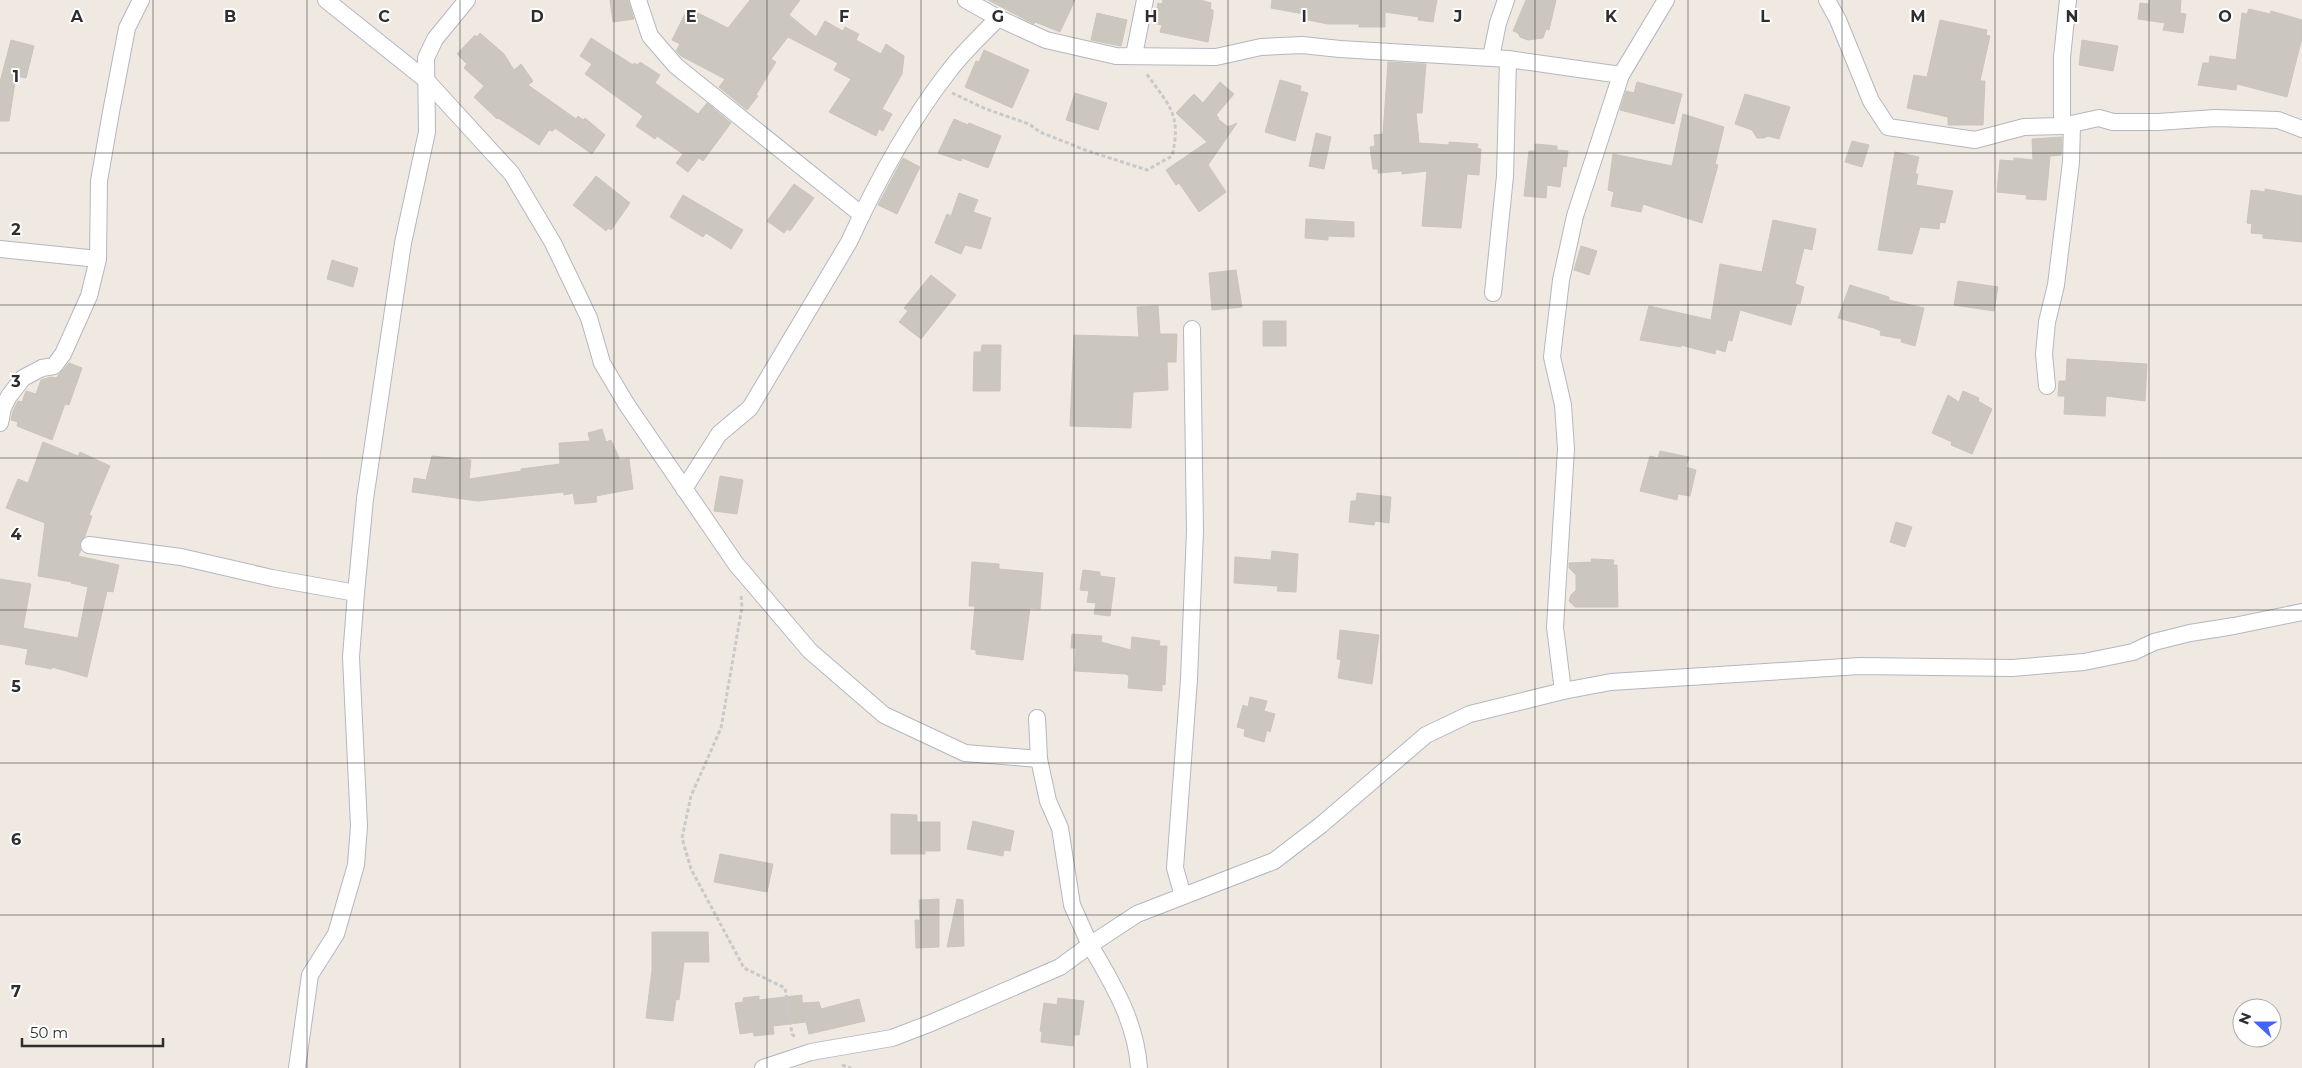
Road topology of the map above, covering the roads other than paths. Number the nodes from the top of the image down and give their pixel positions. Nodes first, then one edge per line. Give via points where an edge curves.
1 (141, 0) edge
2 (326, 0) edge
3 (467, 0) edge
4 (638, 0) edge
5 (966, 0) edge
6 (1145, 0) edge
7 (1506, 0) edge
8 (1666, 0) edge
9 (1827, 0) edge
10 (2068, 0) edge
11 (998, 18) junction
12 (1134, 55) junction
13 (1490, 57) junction
14 (1508, 58) junction
15 (1621, 76) junction
16 (426, 80) junction
17 (2067, 125) junction
18 (2302, 128) edge
19 (862, 214) junction
20 (0, 249) edge
21 (98, 259) junction
22 (1493, 293) dead end
23 (1192, 329) dead end
24 (2047, 386) dead end
25 (0, 423) edge
26 (684, 489) junction
27 (89, 545) dead end
28 (356, 593) junction
29 (2302, 612) edge
30 (1563, 691) junction
31 (1037, 718) dead end
32 (1038, 759) junction
33 (1183, 896) junction
34 (1090, 945) junction
35 (297, 1068) edge
36 (763, 1068) edge
37 (1140, 1068) edge

1 - 21 street via 127,28 99,181
2 - 16 street
3 - 16 street via 435,39 426,58
4 - 19 street via 650,36 676,66
5 - 11 street
6 - 12 street
7 - 13 street
8 - 15 street
9 - 17 street via 1871,101 1888,127 1974,140 2024,127
10 - 17 street via 2062,57
11 - 12 street via 1046,40 1116,56
11 - 19 street via 949,70 916,118
12 - 13 street via 1216,57 1261,46 1302,45
13 - 14 street
14 - 15 street
14 - 22 street via 1505,176
15 - 30 street via 1575,216 1562,280 1552,357 1563,405 1566,449 1555,627
16 - 26 street via 512,174 552,243 589,318 602,363
16 - 28 street via 427,132 402,253 365,499
17 - 18 street via 2099,118 2113,122 2215,118 2278,120
17 - 24 street via 2071,162 2057,276 2047,322 2044,354
19 - 26 street via 849,242 750,408 719,434
20 - 21 street
21 - 25 street via 89,296 63,354 54,366 23,378 9,396
23 - 33 street via 1195,531 1189,679 1175,868
26 - 32 street via 736,564 810,651 884,715 965,753
27 - 28 street via 181,557
28 - 35 street via 351,657 358,826 356,865 336,934 310,975
29 - 30 street via 2190,633 2154,642 2133,652 2084,662 2012,668 1860,666 1611,682
30 - 33 street via 1470,714 1426,735 1274,861
31 - 32 street
32 - 34 street via 1048,801 1060,828 1072,905
33 - 34 street via 1136,914
34 - 36 street via 1060,968 932,1023 892,1038 811,1052
34 - 37 street via 1125,1006

